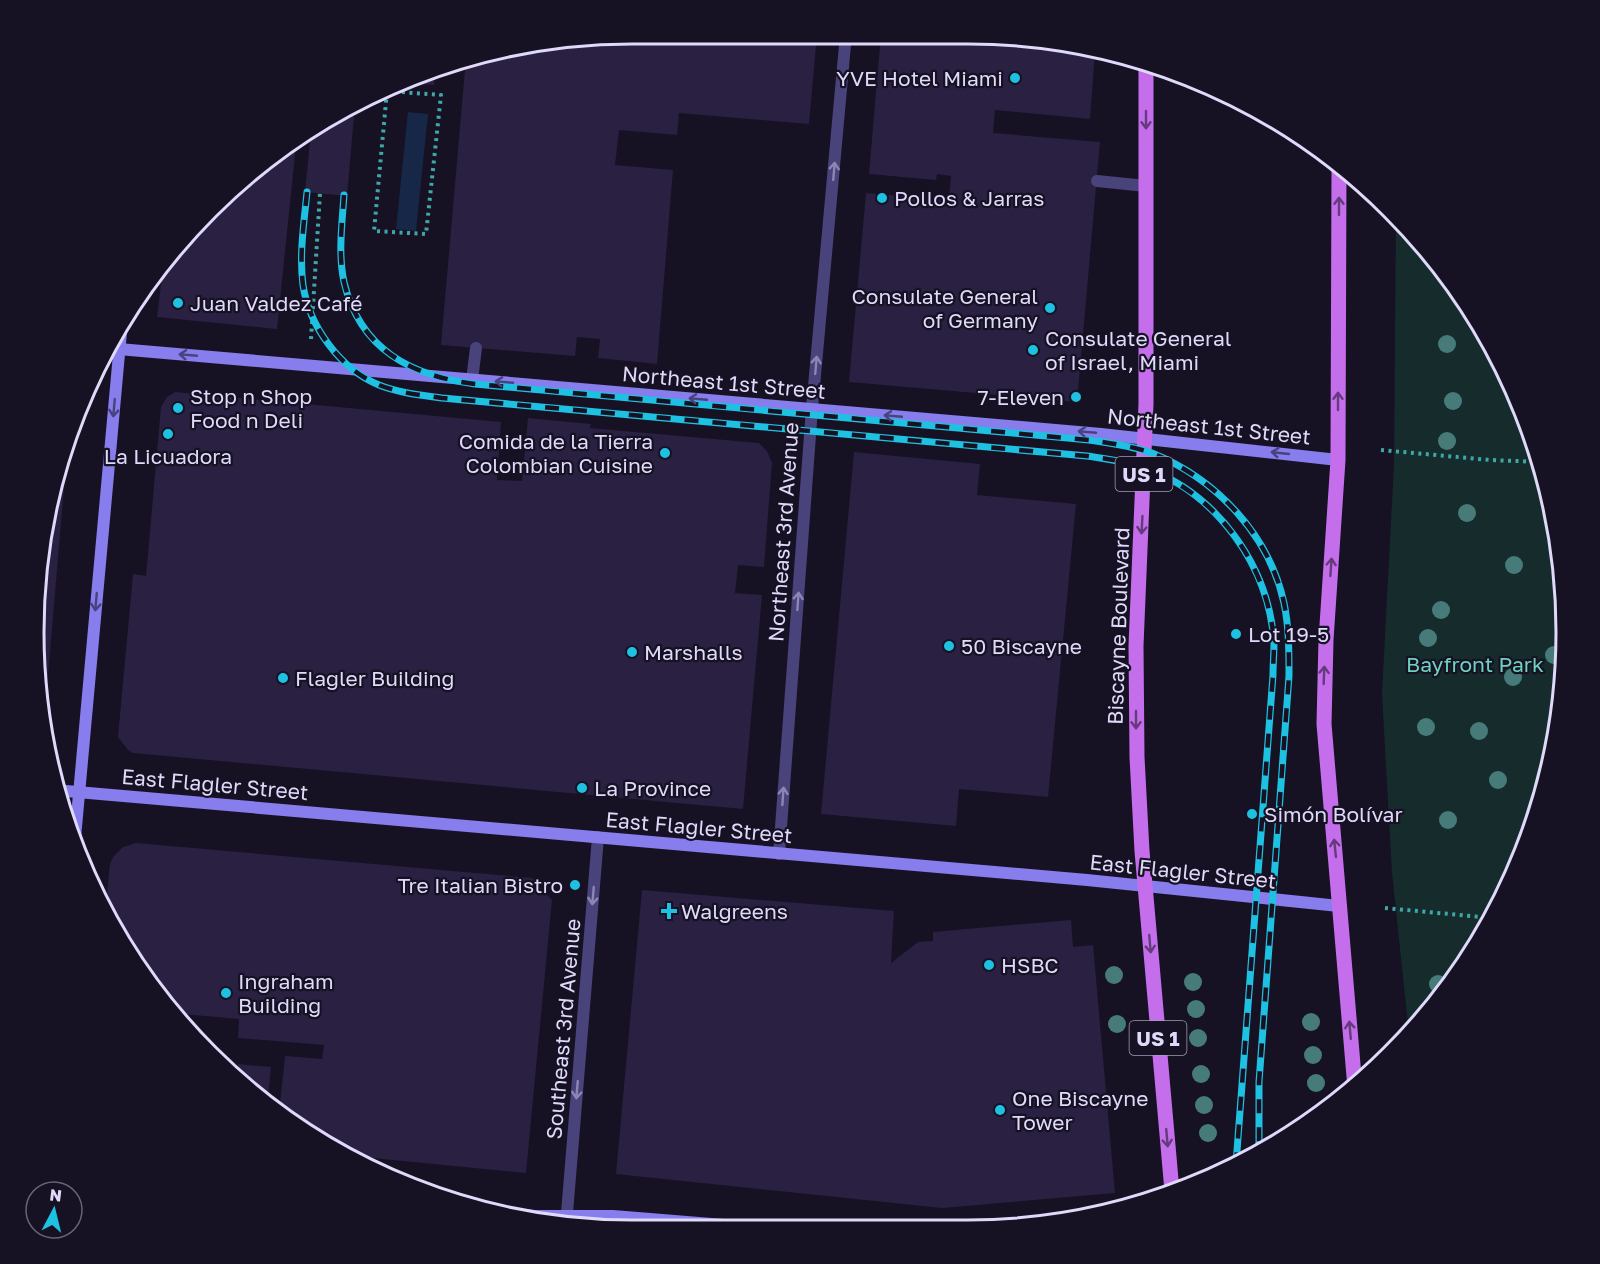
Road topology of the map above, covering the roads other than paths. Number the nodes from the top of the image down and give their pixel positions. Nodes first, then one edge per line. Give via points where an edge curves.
1 (845, 44) edge
2 (1146, 72) edge
3 (1340, 177) edge
4 (1097, 181) dead end
5 (1146, 186) junction
6 (476, 348) dead end
7 (116, 349) edge
8 (112, 356) edge
9 (472, 380) junction
10 (812, 408) junction
11 (1145, 438) junction
12 (1338, 459) junction
13 (66, 790) edge
14 (79, 792) junction
15 (76, 824) edge
16 (598, 837) junction
17 (779, 854) junction
18 (1145, 886) junction
19 (1339, 906) junction
20 (1354, 1076) edge
21 (1171, 1184) edge
22 (566, 1216) edge
23 (589, 1219) edge
24 (662, 1220) edge

10 -> 1 street, Northeast 3rd Avenue
2 -> 5 main road, Biscayne Boulevard / US 1
12 -> 3 main road
4 - 5 street
5 - 11 main road, Biscayne Boulevard / US 1
6 - 9 street
9 -> 7 main road, Northeast 1st Street
8 -> 14 main road
10 -> 9 main road, Northeast 1st Street
11 -> 10 main road, Northeast 1st Street
17 -> 10 street, Northeast 3rd Avenue
12 -> 11 main road, Northeast 1st Street
11 -> 18 main road, Biscayne Boulevard / US 1 via 1136,724
19 -> 12 main road via 1324,696
13 - 14 main road, East Flagler Street
14 - 15 main road
14 - 16 main road, East Flagler Street
16 - 17 main road, East Flagler Street
16 -> 22 street, Southeast 3rd Avenue
17 - 18 main road, East Flagler Street
18 - 19 main road, East Flagler Street
18 -> 21 main road, Biscayne Boulevard / US 1
20 -> 19 main road
23 - 24 main road via 613,1216

